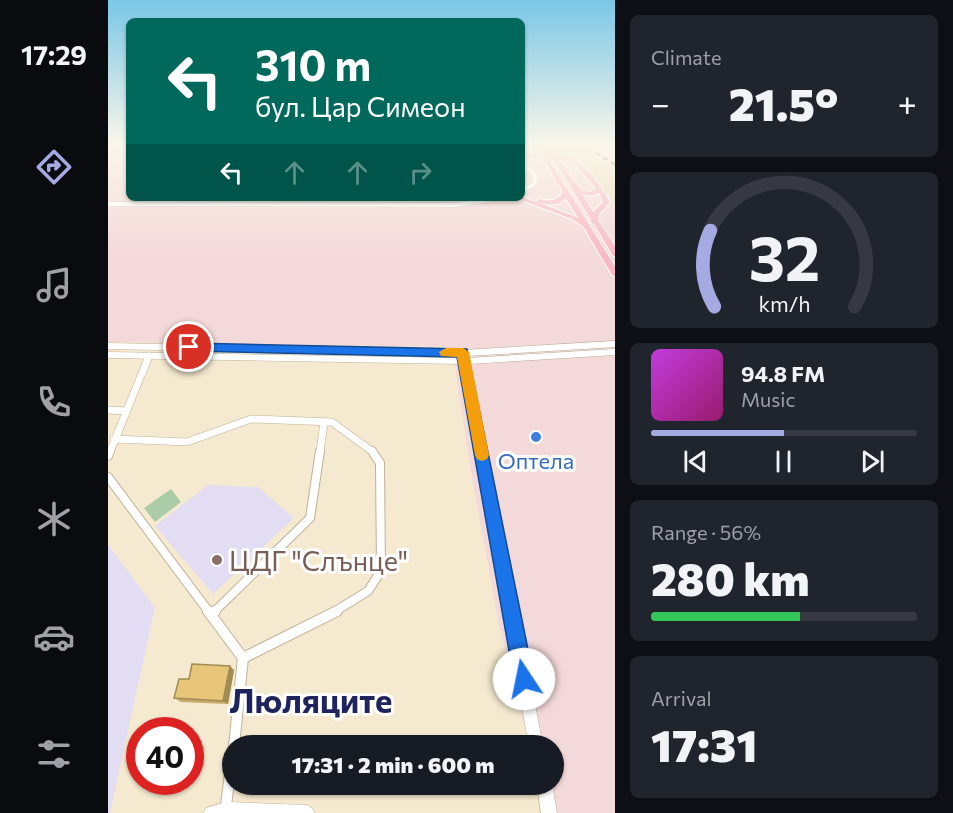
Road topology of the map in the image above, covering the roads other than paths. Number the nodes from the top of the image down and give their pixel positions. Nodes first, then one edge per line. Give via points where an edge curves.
1 (560, 182) edge
2 (571, 182) edge
3 (594, 182) edge
4 (574, 187) junction
5 (600, 190) junction
6 (566, 193) junction
7 (525, 194) edge
8 (525, 194) edge
9 (163, 201) edge
10 (482, 201) edge
11 (108, 204) edge
12 (161, 204) junction
13 (333, 204) joint
14 (594, 222) junction
15 (584, 225) junction
16 (615, 254) edge
17 (615, 276) edge
18 (615, 344) edge
19 (108, 346) edge
20 (615, 351) edge
21 (108, 355) edge
22 (149, 356) junction
23 (463, 356) junction
24 (108, 410) edge
25 (126, 411) junction
26 (324, 422) junction
27 (114, 440) junction
28 (108, 456) edge
29 (108, 477) edge
30 (212, 614) junction
31 (243, 658) junction
32 (235, 735) edge
33 (534, 735) edge
34 (225, 795) edge
35 (546, 795) edge
36 (221, 812) edge
37 (307, 813) edge
38 (549, 813) edge

1 - 6 main road, bridge
2 - 4 main road, bridge
3 - 5 main road
4 - 5 main road via 592,194
4 - 14 main road
5 - 14 main road via 607,202
6 - 7 main road via 558,202 534,200
6 - 15 main road
8 - 15 main road
9 - 12 street
10 - 13 street via 456,205
11 - 12 street
12 - 13 street
14 - 16 main road
15 - 17 main road
18 - 23 main road
19 - 23 main road
20 - 23 main road
21 - 22 main road
22 - 23 main road
22 - 25 street
23 - 33 main road
24 - 25 street
25 - 27 street
26 - 27 street via 250,419 187,442
26 - 30 street via 310,518
26 - 31 street via 332,422 370,448 380,463 381,571 368,591 350,604
27 - 28 street
29 - 30 street
30 - 31 street
31 - 32 street
34 - 36 street
35 - 38 main road
36 - 37 main road

